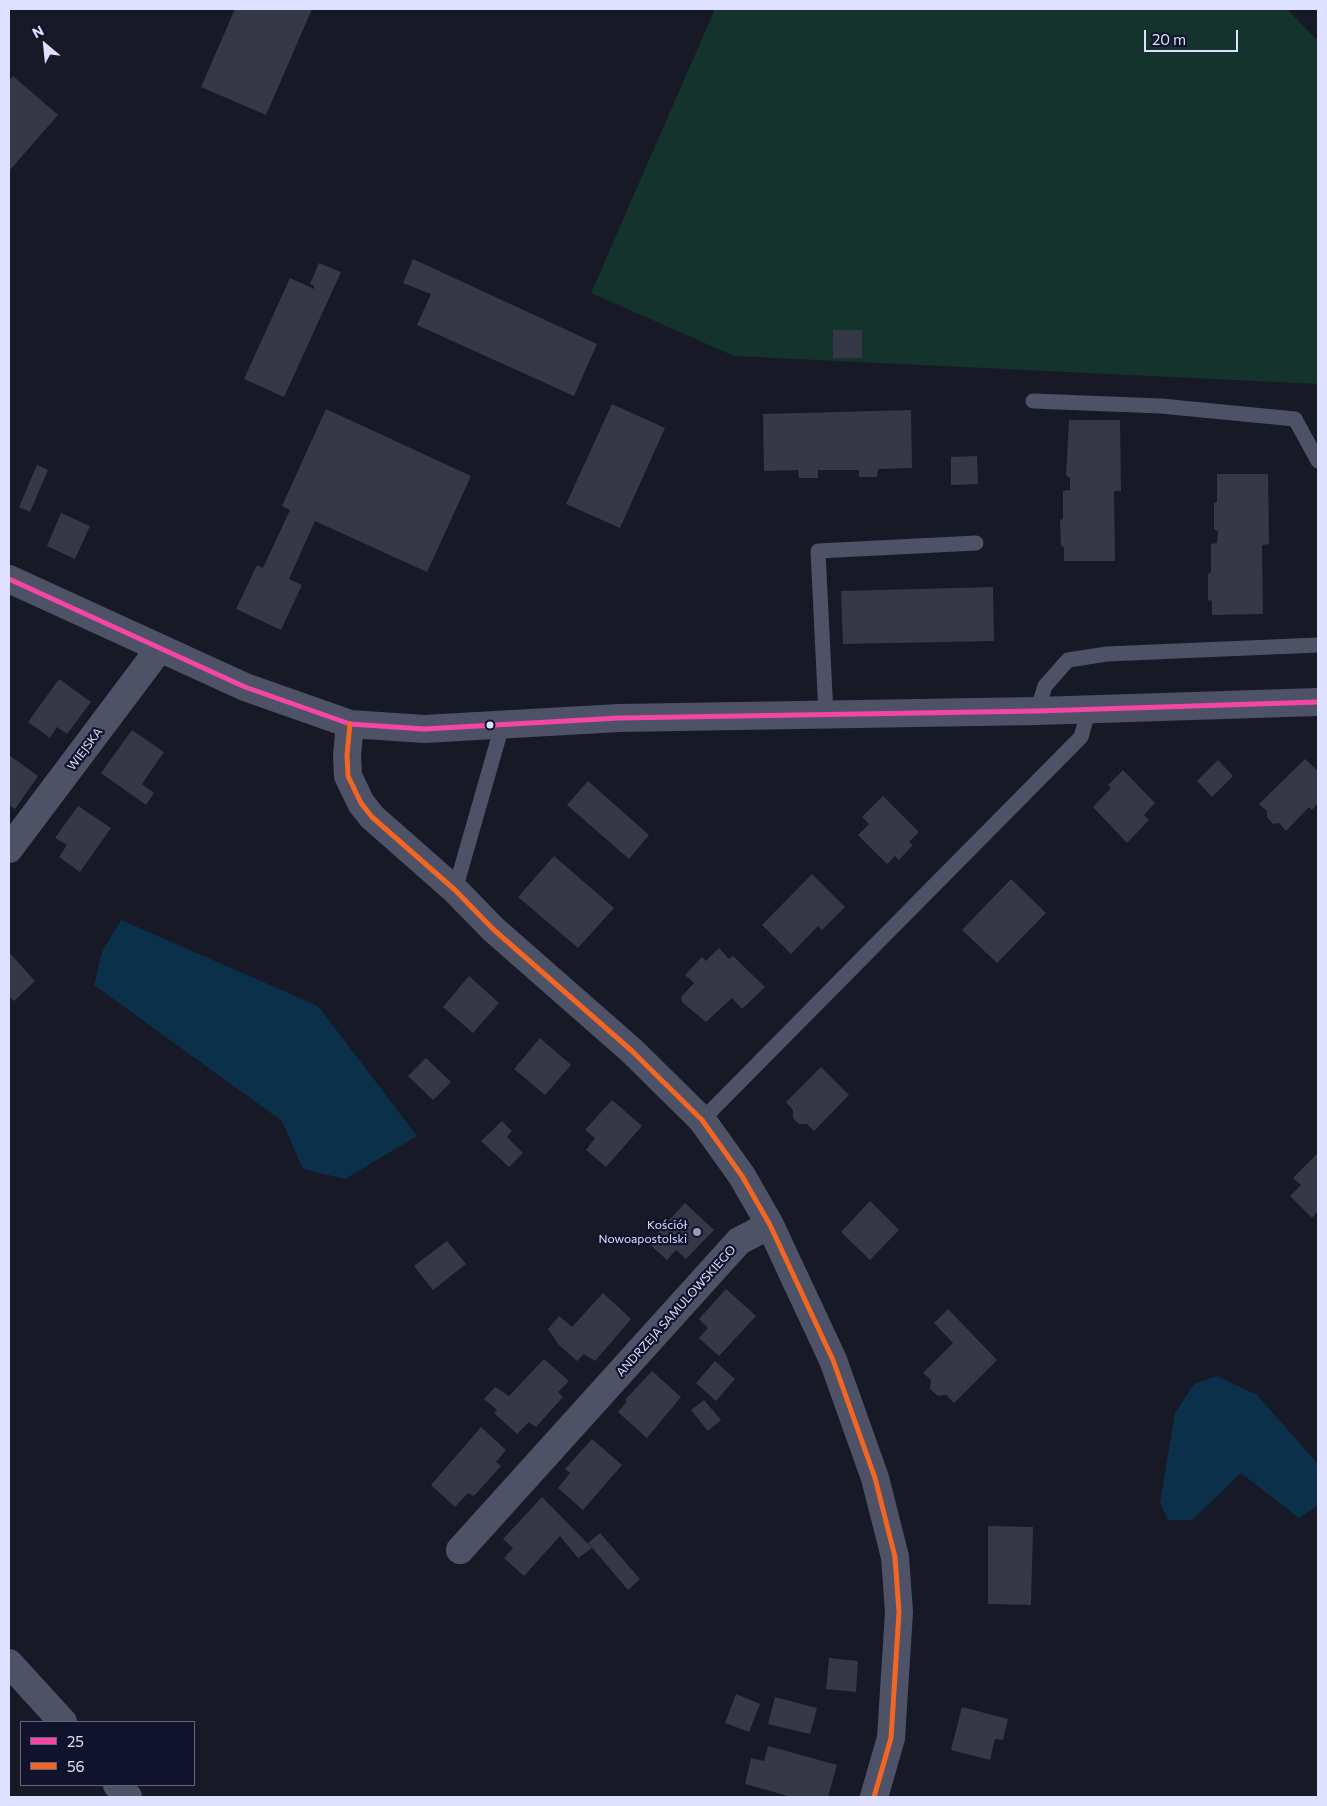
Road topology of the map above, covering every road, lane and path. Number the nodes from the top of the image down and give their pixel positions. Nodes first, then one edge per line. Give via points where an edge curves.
1 (1033, 401) dead end
2 (1318, 460) edge
3 (976, 544) dead end
4 (9, 579) edge
5 (1318, 645) edge
6 (160, 648) junction
7 (1318, 702) edge
8 (1089, 709) junction
9 (1037, 711) junction
10 (826, 715) junction
11 (350, 724) junction
12 (502, 726) junction
13 (9, 849) edge
14 (455, 890) junction
15 (702, 1120) junction
16 (770, 1225) junction
17 (460, 1550) dead end
18 (9, 1663) edge
19 (62, 1721) edge
20 (118, 1786) edge
21 (128, 1797) edge
22 (874, 1797) edge

1 - 2 lane via 1161,406 1295,419
3 - 10 lane via 818,551
4 - 6 street
5 - 9 lane via 1107,654 1068,660 1046,686
6 - 11 street via 244,687
6 - 13 street, WIEJSKA
7 - 8 street
8 - 9 street
8 - 15 lane via 1081,736
9 - 10 street
10 - 12 street via 619,718
11 - 12 street via 424,729
11 - 14 street via 348,776 361,803 372,817
12 - 14 lane
14 - 15 street via 493,928 632,1051
15 - 16 street via 742,1176
16 - 17 street, ANDRZEJA SAMULOWSKIEGO via 739,1241
16 - 22 street via 832,1360 875,1478 895,1557 899,1612 891,1738
18 - 19 street
20 - 21 street

